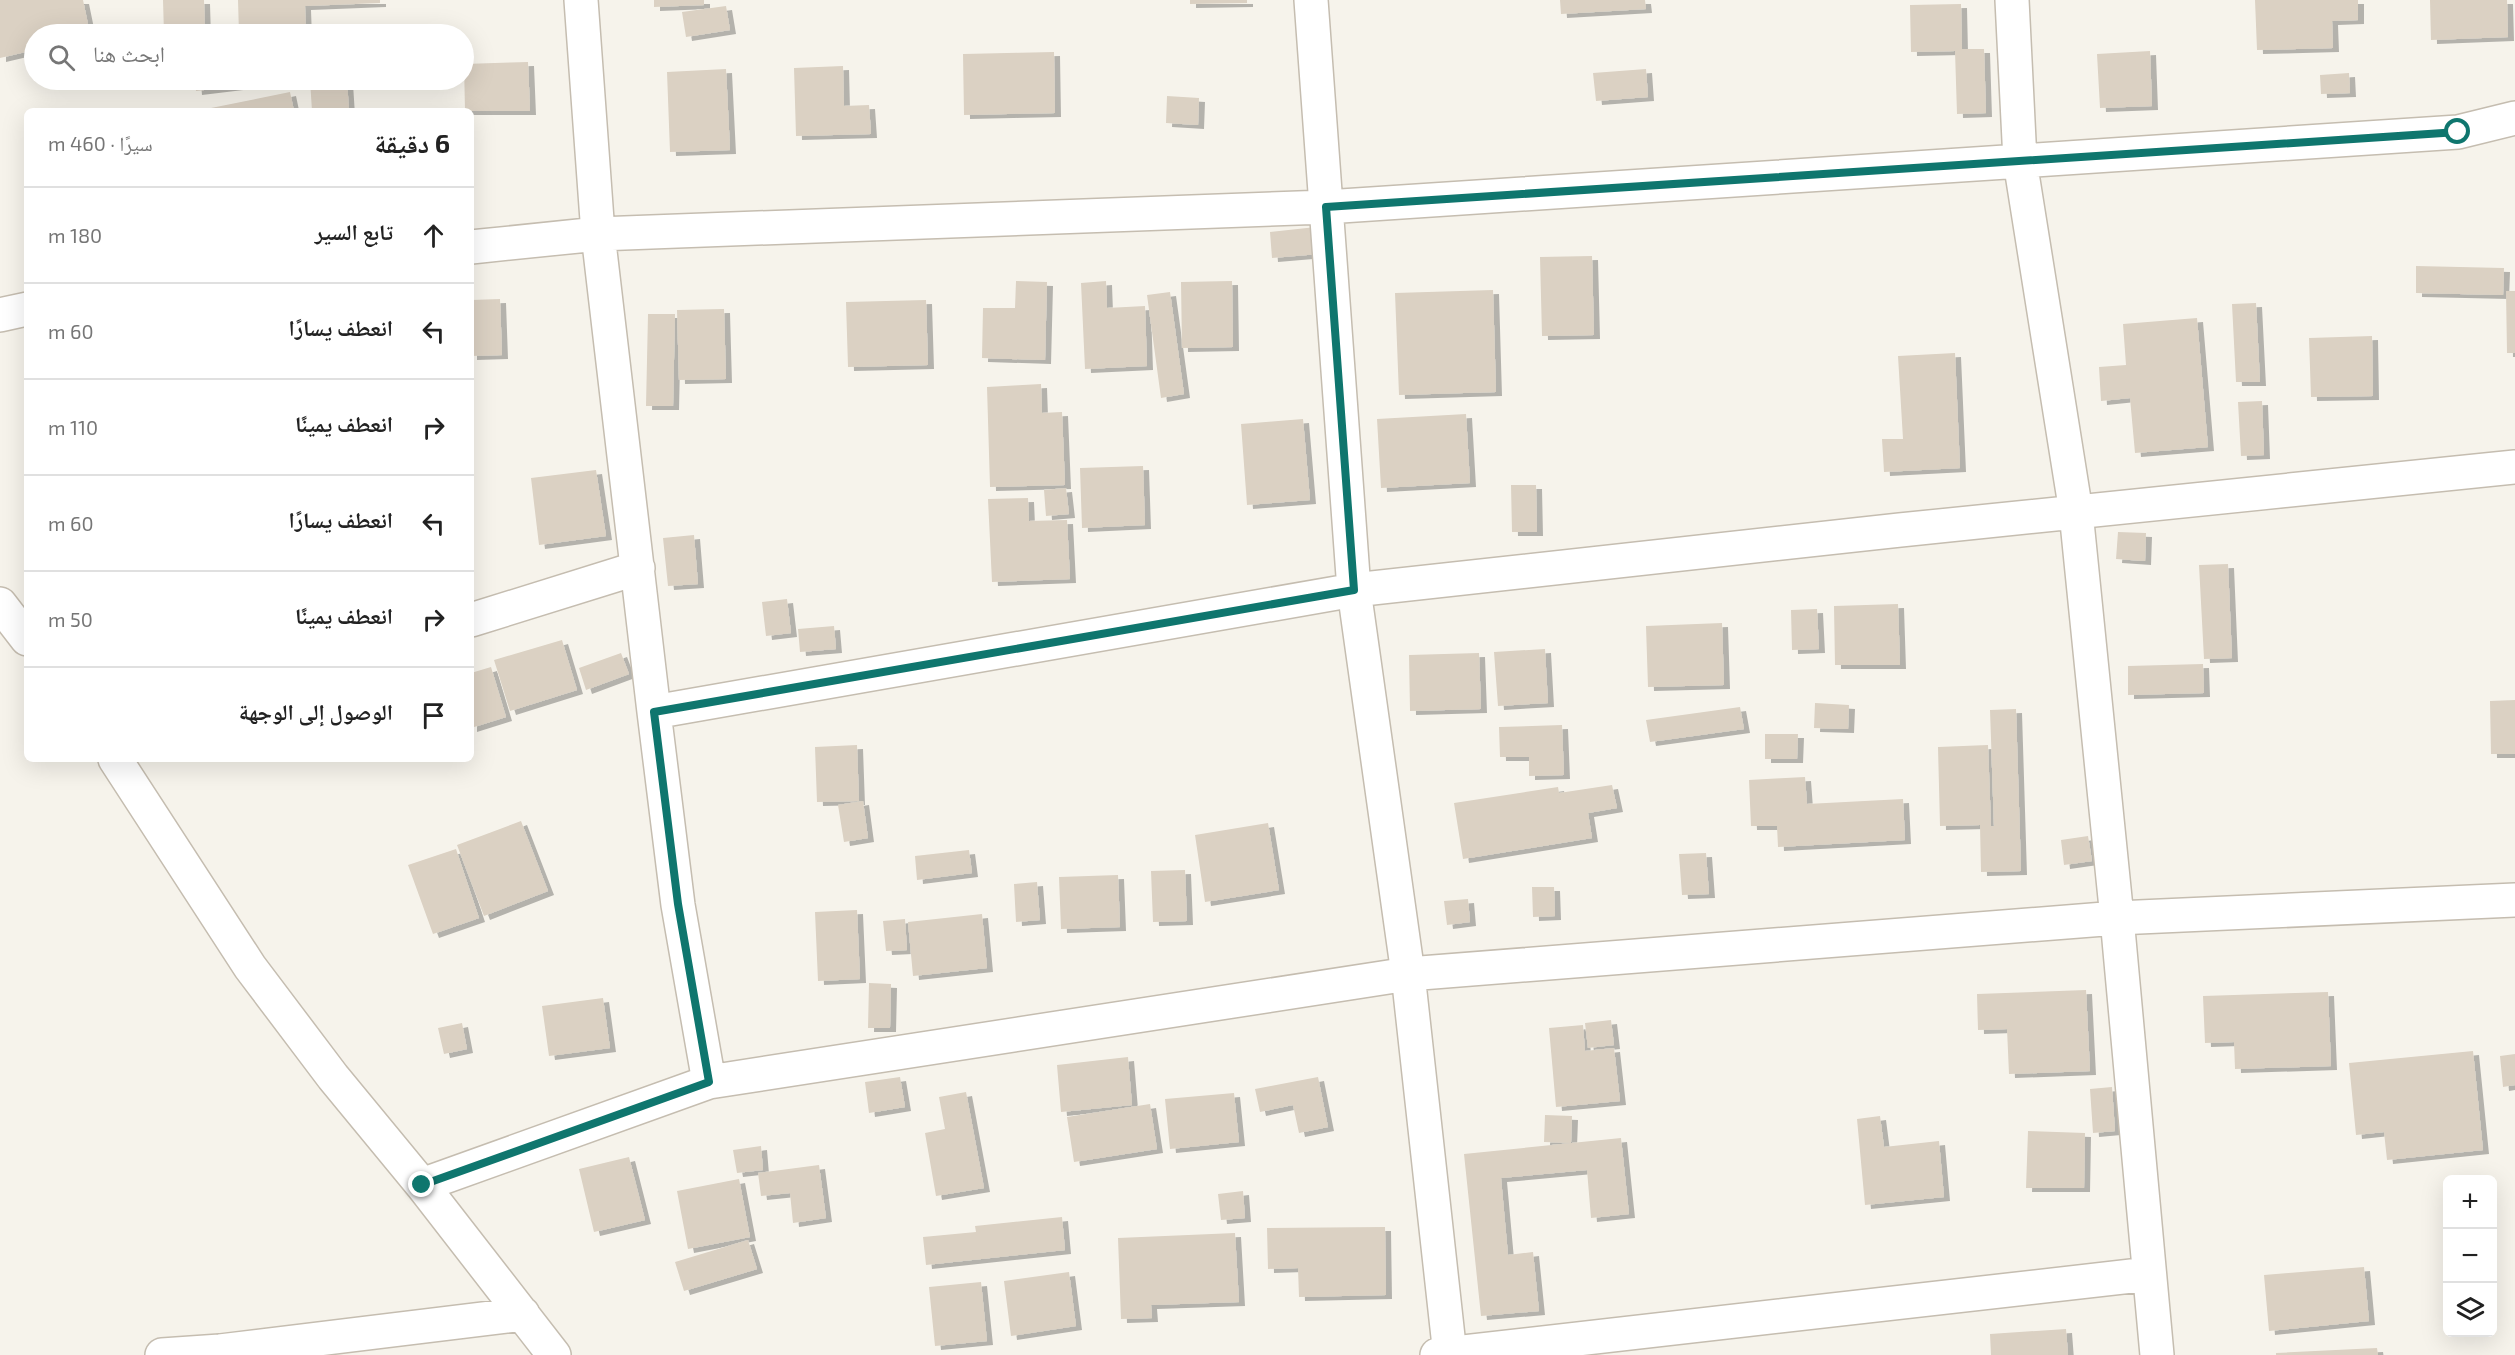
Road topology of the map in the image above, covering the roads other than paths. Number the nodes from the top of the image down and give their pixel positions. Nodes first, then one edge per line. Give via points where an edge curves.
1 (581, 0) edge
2 (1311, 0) edge
3 (2013, 0) edge
4 (2515, 118) edge
5 (2020, 161) junction
6 (1326, 207) junction
7 (598, 234) junction
8 (474, 246) edge
9 (24, 310) edge
10 (0, 315) edge
11 (2515, 468) edge
12 (2076, 513) junction
13 (638, 568) junction
14 (1354, 590) junction
15 (0, 604) edge
16 (474, 619) edge
17 (24, 635) edge
18 (654, 712) junction
19 (117, 762) edge
20 (2515, 900) edge
21 (2117, 918) junction
22 (1408, 974) junction
23 (709, 1082) junction
24 (422, 1185) junction
25 (2149, 1274) junction
26 (522, 1314) junction
27 (1446, 1354) edge
28 (162, 1355) edge
29 (554, 1355) edge
30 (2157, 1355) edge

1 - 7 street
2 - 6 street
3 - 5 street
4 - 5 street via 2458,132
5 - 6 street
5 - 12 street
6 - 7 street
6 - 14 street
7 - 8 street
7 - 13 street
9 - 10 street
11 - 12 street
12 - 14 street
12 - 21 street
13 - 16 street
13 - 18 street
14 - 18 street
14 - 22 street
15 - 17 street
18 - 23 street via 678,904
19 - 24 street via 250,967
20 - 21 street
21 - 22 street
21 - 25 street
22 - 23 street
22 - 27 street
23 - 24 street
24 - 26 street
25 - 27 street
25 - 30 street
26 - 28 street
26 - 29 street

